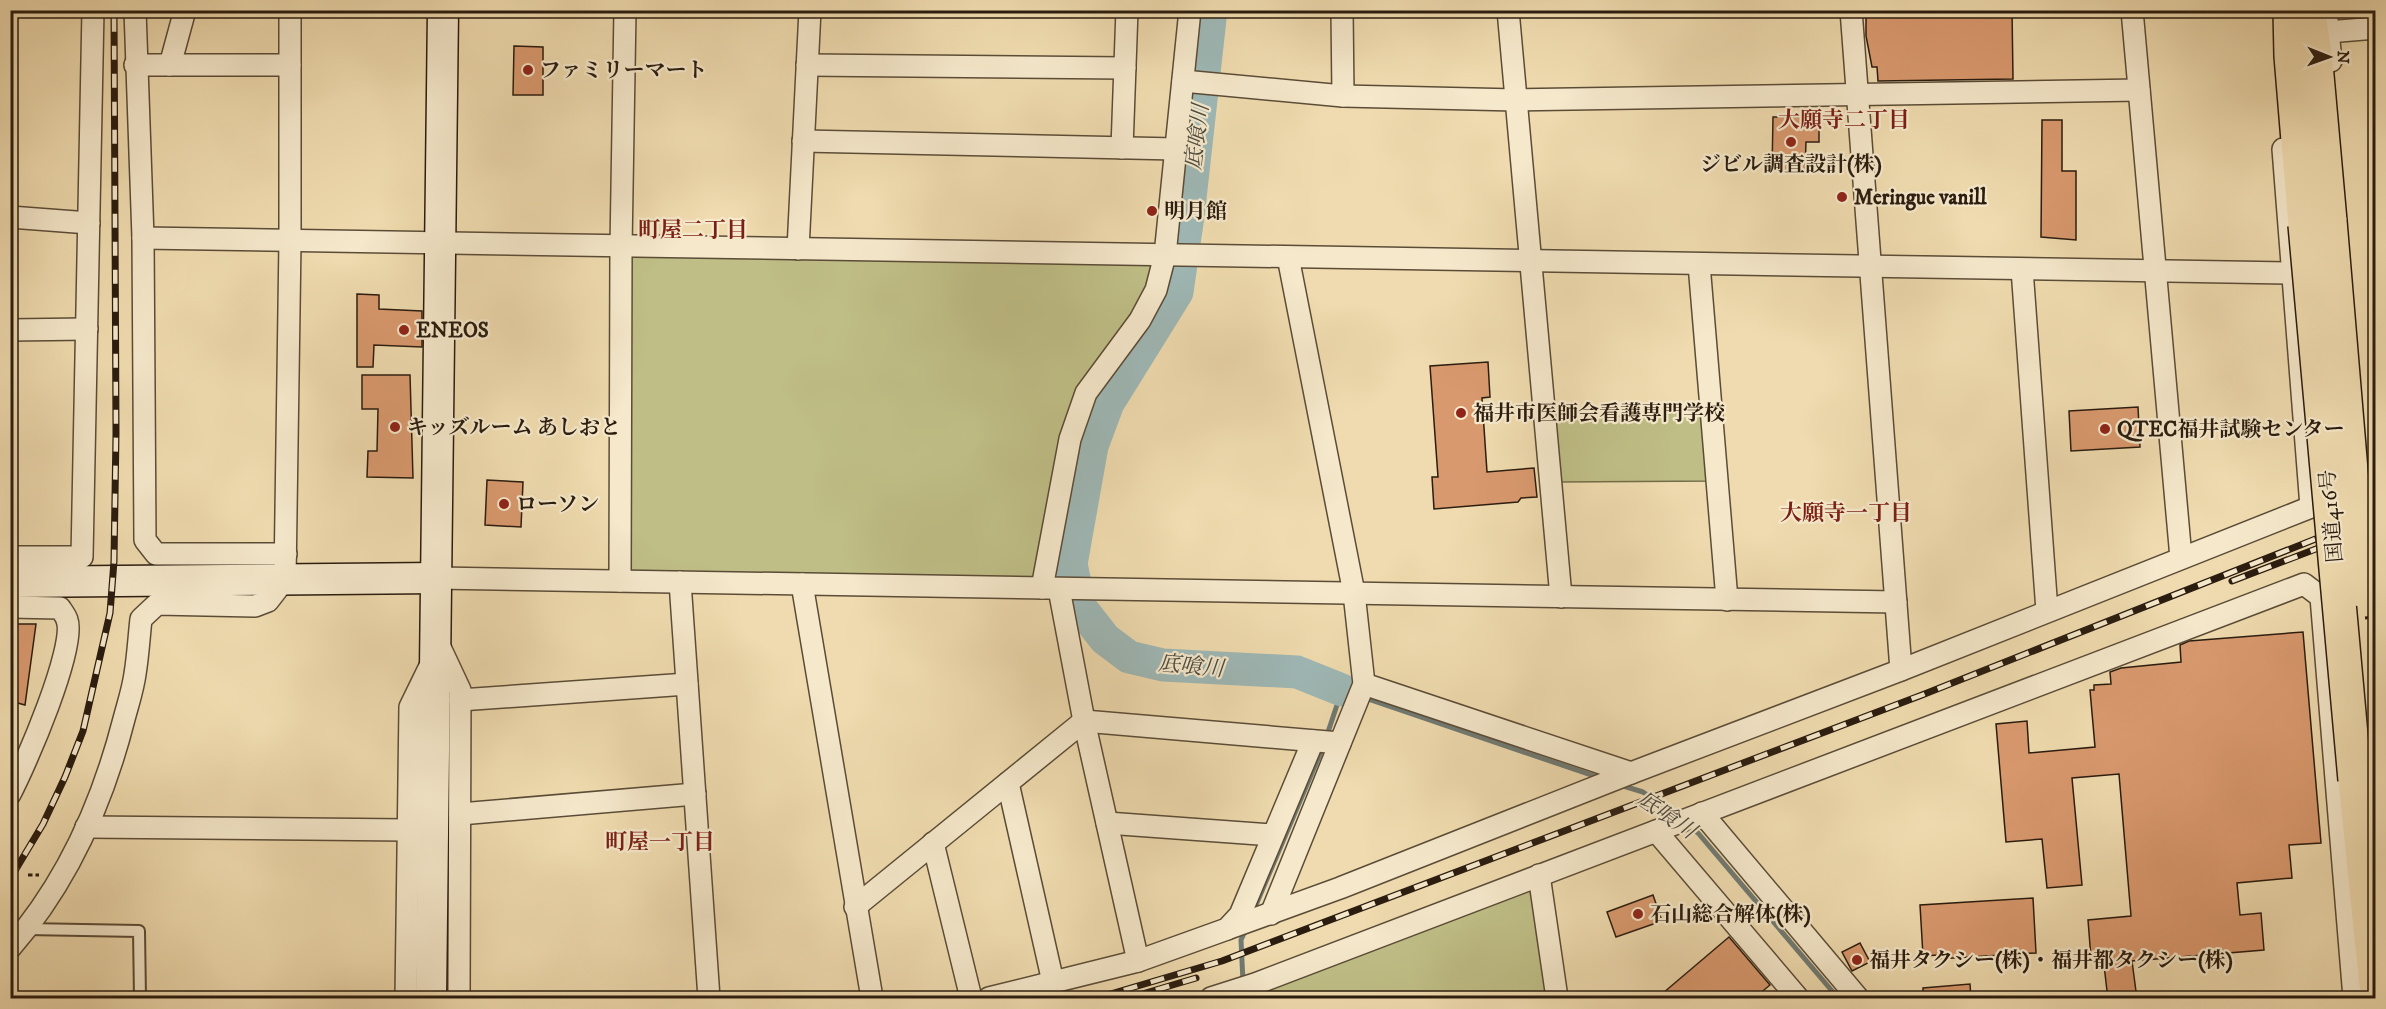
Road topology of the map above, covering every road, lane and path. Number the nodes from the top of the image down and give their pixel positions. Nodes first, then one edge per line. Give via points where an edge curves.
1 (93, 10) edge
2 (135, 10) edge
3 (185, 10) edge
4 (290, 10) edge
5 (443, 10) edge
6 (625, 10) edge
7 (810, 10) edge
8 (1127, 10) edge
9 (1190, 10) edge
10 (1342, 10) edge
11 (1508, 10) edge
12 (1851, 10) edge
13 (2132, 10) edge
14 (2273, 10) edge
15 (2290, 10) edge
16 (2321, 18) edge
17 (2376, 28) edge
18 (135, 65) junction
19 (170, 65) junction
20 (290, 65) junction
21 (807, 65) junction
22 (1125, 68) junction
23 (1183, 81) junction
24 (2139, 90) junction
25 (1857, 94) junction
26 (1343, 96) junction
27 (1516, 100) junction
28 (803, 141) junction
29 (1122, 148) junction
30 (1176, 149) junction
31 (10, 217) edge
32 (89, 223) junction
33 (2318, 223) junction
34 (143, 238) junction
35 (290, 241) junction
36 (440, 244) junction
37 (621, 247) junction
38 (798, 249) junction
39 (1165, 255) junction
40 (1288, 257) junction
41 (1530, 261) junction
42 (1699, 264) junction
43 (1872, 266) junction
44 (2022, 269) junction
45 (2155, 271) junction
46 (2291, 273) junction
47 (87, 329) junction
48 (10, 330) edge
49 (2372, 481) edge
50 (2310, 498) junction
51 (10, 557) edge
52 (2181, 558) junction
53 (285, 567) junction
54 (436, 578) junction
55 (620, 581) junction
56 (10, 582) edge
57 (680, 582) junction
58 (2376, 583) edge
59 (802, 584) junction
60 (1051, 588) junction
61 (1354, 593) junction
62 (1561, 597) junction
63 (2321, 597) junction
64 (1727, 600) junction
65 (1896, 602) junction
66 (10, 607) edge
67 (2048, 611) junction
68 (435, 647) junction
69 (1901, 670) junction
70 (687, 684) junction
71 (1364, 684) junction
72 (460, 700) junction
73 (1084, 721) junction
74 (1313, 741) junction
75 (1340, 743) junction
76 (1631, 773) junction
77 (2365, 774) edge
78 (1008, 783) junction
79 (12, 789) edge
80 (695, 794) junction
81 (1702, 813) junction
82 (460, 814) junction
83 (1107, 823) junction
84 (86, 828) junction
85 (407, 830) junction
86 (1656, 831) junction
87 (1273, 835) junction
88 (933, 843) junction
89 (1539, 875) junction
90 (855, 907) junction
91 (1271, 914) junction
92 (26, 928) junction
93 (1227, 929) junction
94 (10, 948) edge
95 (1138, 961) junction
96 (1053, 982) junction
97 (2376, 985) edge
98 (1256, 992) edge
99 (141, 999) edge
100 (406, 999) edge
101 (431, 999) edge
102 (459, 999) edge
103 (709, 999) edge
104 (872, 999) edge
105 (971, 999) edge
106 (988, 999) edge
107 (1211, 999) edge
108 (1557, 999) edge
109 (1798, 999) edge
110 (1858, 999) edge
111 (2354, 999) edge

1 - 32 street
2 - 18 street
3 - 19 street
4 - 20 street
5 - 36 street
6 - 37 street
7 - 21 street
8 - 22 street
9 - 23 street
10 - 26 street
11 - 27 street
12 - 25 street
13 - 24 street
14 - 46 street
15 - 33 highway, 国道416号 via 2291,56
16 - 17 street
16 - 33 highway, 国道416号 via 2315,53
16 - 49 street
18 - 19 street
18 - 34 street
19 - 20 street
20 - 35 street
21 - 22 street
21 - 28 street
22 - 29 street
23 - 26 street
23 - 30 street
24 - 25 street
24 - 45 street
25 - 27 street
25 - 43 street
26 - 27 street
27 - 41 street
28 - 29 street
28 - 38 street
29 - 30 street
30 - 39 street
31 - 32 street
32 - 47 street
33 - 77 highway, 国道416号, bridge
34 - 35 street
34 - 53 street via 145,540 156,554
35 - 36 street
35 - 53 street
36 - 37 street
36 - 54 street
37 - 38 street
37 - 55 street
38 - 39 street
39 - 40 street
39 - 60 street via 1156,290 1140,320 1086,393 1070,439
40 - 41 street
40 - 61 street
41 - 42 street
41 - 62 street
42 - 43 street
42 - 64 street
43 - 44 street
43 - 65 street
44 - 45 street
44 - 67 street
45 - 46 street
45 - 52 street
46 - 50 street
47 - 48 street
47 - 51 street via 82,557
49 - 50 street
50 - 52 street via 2311,507
52 - 67 street
53 - 54 street
53 - 56 street
53 - 84 street via 268,602 255,606 157,604 141,619 135,675 118,742
54 - 55 street
54 - 68 street
55 - 57 street
57 - 59 street
57 - 70 street
58 - 63 street
59 - 60 street
59 - 90 street
60 - 61 street
60 - 73 street
61 - 62 street
61 - 71 street
62 - 64 street
63 - 81 street via 2304,584
63 - 111 street
64 - 65 street
65 - 69 street
66 - 79 street via 60,608 68,621 67,643 49,706
67 - 69 street
68 - 72 street via 460,690
68 - 85 street via 410,707
68 - 101 street
69 - 76 street
70 - 72 street
70 - 80 street
71 - 75 street
71 - 76 street
72 - 82 street
73 - 74 street
73 - 78 street
73 - 83 street
74 - 75 street
74 - 87 street
75 - 91 street
76 - 91 street
77 - 97 highway, 国道416号
78 - 88 street
78 - 96 street
80 - 82 street
80 - 103 street
81 - 86 street
81 - 110 street
82 - 102 street
83 - 87 street
83 - 95 street
84 - 85 street
84 - 92 street via 57,884
85 - 100 street
86 - 89 street
86 - 109 street
87 - 93 street via 1240,915
88 - 90 street
88 - 105 street
89 - 98 street
89 - 108 street
90 - 104 street
91 - 93 street
92 - 94 street
92 - 99 lane via 140,931
93 - 95 street
95 - 96 street
96 - 106 street
98 - 107 street

